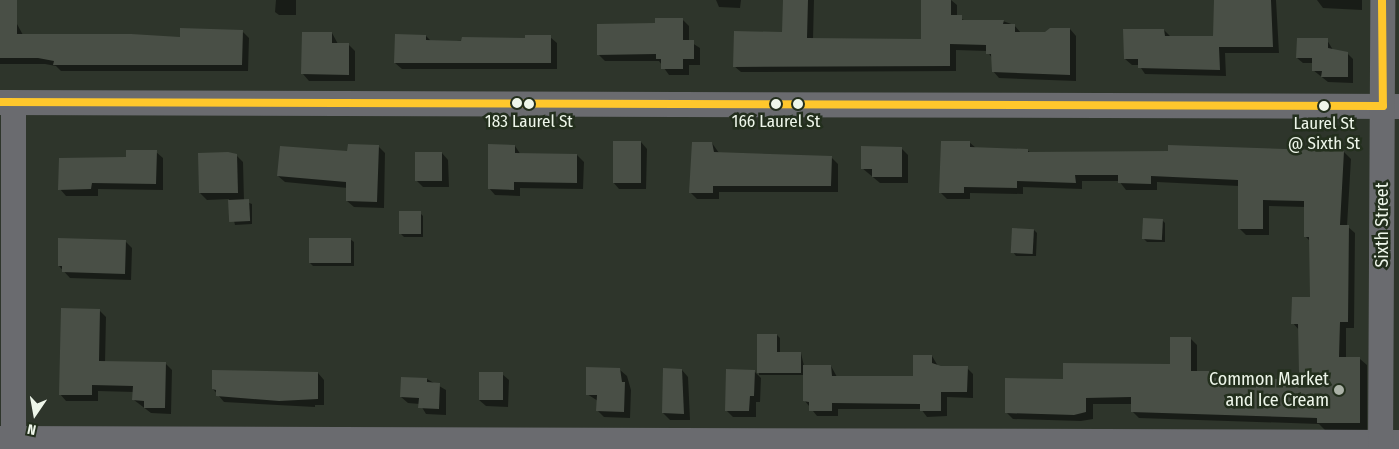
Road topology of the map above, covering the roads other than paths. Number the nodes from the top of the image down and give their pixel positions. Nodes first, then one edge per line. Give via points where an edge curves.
1 (1382, 0) edge
2 (7, 102) edge
3 (1391, 106) edge
4 (9, 442) edge
5 (1387, 444) edge

1 - 3 street, Sixth Street
2 - 3 street
2 - 4 street
3 - 5 street, Sixth Street
4 - 5 street

